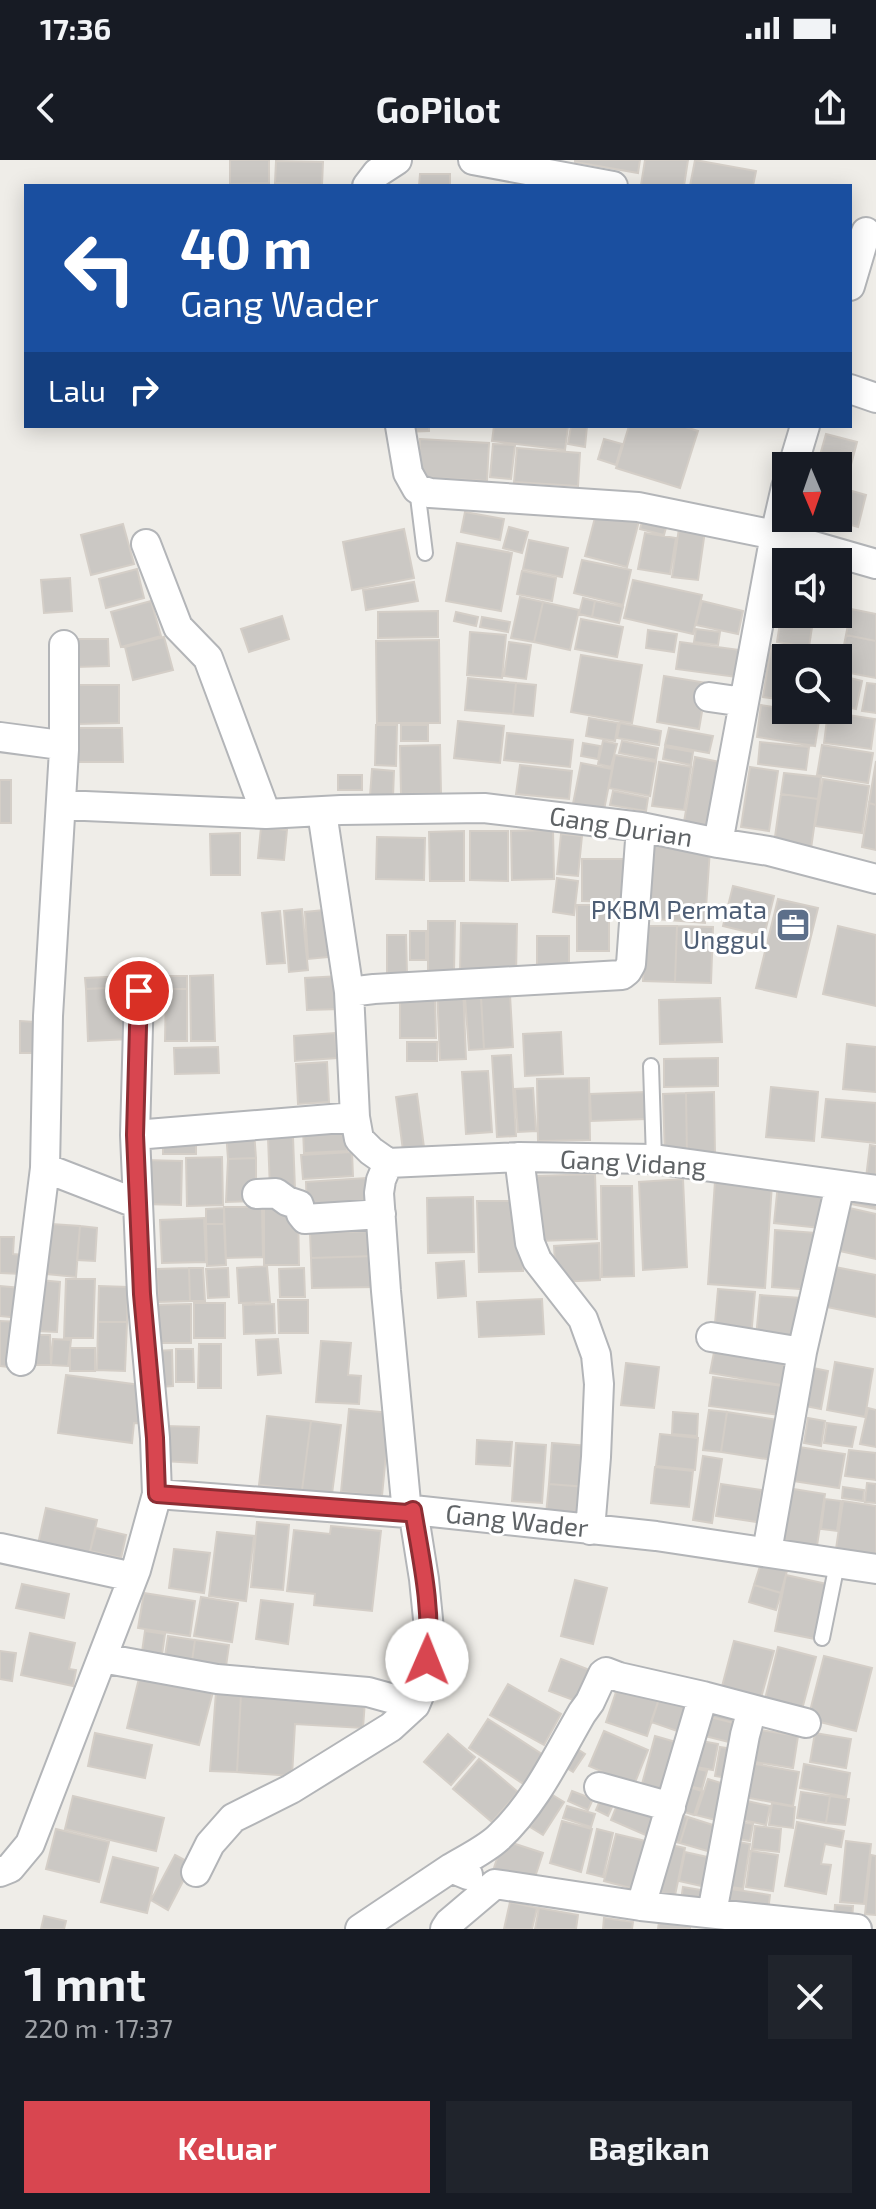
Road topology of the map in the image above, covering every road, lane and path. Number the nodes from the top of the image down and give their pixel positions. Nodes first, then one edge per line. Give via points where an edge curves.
1 (397, 160) edge
2 (473, 160) edge
3 (369, 184) edge
4 (602, 184) edge
5 (864, 232) edge
6 (852, 278) edge
7 (852, 390) edge
8 (876, 398) edge
9 (400, 428) edge
10 (804, 428) edge
11 (797, 452) edge
12 (417, 489) junction
13 (776, 532) edge
14 (775, 535) junction
15 (146, 544) dead end
16 (425, 553) dead end
17 (876, 564) edge
18 (64, 645) dead end
19 (709, 697) dead end
20 (744, 702) junction
21 (0, 737) edge
22 (64, 750) junction
23 (62, 805) junction
24 (342, 811) junction
25 (266, 814) junction
26 (641, 827) junction
27 (718, 843) junction
28 (876, 879) edge
29 (361, 990) junction
30 (139, 991) dead end
31 (651, 1066) dead end
32 (355, 1117) junction
33 (135, 1135) junction
34 (519, 1157) junction
35 (654, 1159) junction
36 (388, 1163) junction
37 (45, 1168) junction
38 (840, 1185) junction
39 (876, 1190) edge
40 (257, 1194) dead end
41 (138, 1204) junction
42 (381, 1214) junction
43 (711, 1337) dead end
44 (802, 1352) junction
45 (21, 1361) dead end
46 (157, 1494) junction
47 (410, 1512) junction
48 (590, 1530) junction
49 (0, 1548) edge
50 (767, 1552) junction
51 (837, 1564) junction
52 (876, 1569) edge
53 (133, 1577) junction
54 (822, 1638) dead end
55 (102, 1658) junction
56 (703, 1696) junction
57 (415, 1705) junction
58 (752, 1709) junction
59 (806, 1723) dead end
60 (599, 1787) dead end
61 (671, 1807) junction
62 (451, 1868) junction
63 (0, 1872) edge
64 (196, 1872) dead end
65 (495, 1884) junction
66 (641, 1906) junction
67 (712, 1913) junction
68 (360, 1929) edge
69 (445, 1929) edge
70 (857, 1929) edge

1 - 3 street
2 - 4 street
5 - 6 street
7 - 8 street
9 - 12 street via 408,473
10 - 11 street
12 - 14 street via 638,507
12 - 16 lane
13 - 14 street
14 - 17 street
14 - 20 street
15 - 25 street via 178,627 208,658
18 - 22 street
19 - 20 street
20 - 27 street
21 - 22 street
22 - 23 street
23 - 25 street, Gang Durian
23 - 37 street via 48,1016
24 - 25 street, Gang Durian
24 - 26 street, Gang Durian via 484,808
24 - 29 street
26 - 27 street, Gang Durian
26 - 29 street via 631,964 622,975
27 - 28 street, Gang Durian
29 - 32 street
30 - 33 street
31 - 35 lane
32 - 33 street
32 - 36 street via 359,1139
33 - 41 street
34 - 35 street, Gang Vidang
34 - 36 street, Gang Vidang
34 - 48 street via 530,1243 583,1319 596,1355 599,1398
35 - 38 street, Gang Vidang
36 - 42 street via 379,1193
37 - 41 street
37 - 45 street
38 - 39 street, Gang Vidang
38 - 44 street
40 - 42 street via 276,1193 299,1205 305,1219
41 - 46 street
42 - 47 street
43 - 44 street
44 - 50 street
46 - 47 street, Gang Wader
46 - 53 street
47 - 48 street, Gang Wader
47 - 57 street via 430,1639 425,1681
48 - 50 street, Gang Wader
49 - 53 street
50 - 51 street, Gang Wader
51 - 52 street, Gang Wader
51 - 54 lane
53 - 55 street
55 - 57 street via 217,1679 368,1692
55 - 63 street via 30,1844
56 - 58 street
56 - 61 street
56 - 62 street via 603,1674 541,1786 514,1821 497,1840
57 - 64 street via 391,1727 233,1818 210,1844
58 - 59 street
58 - 67 street
60 - 61 street
61 - 66 street
62 - 65 street
62 - 68 street
65 - 66 street
65 - 69 street
66 - 67 street
67 - 70 street

